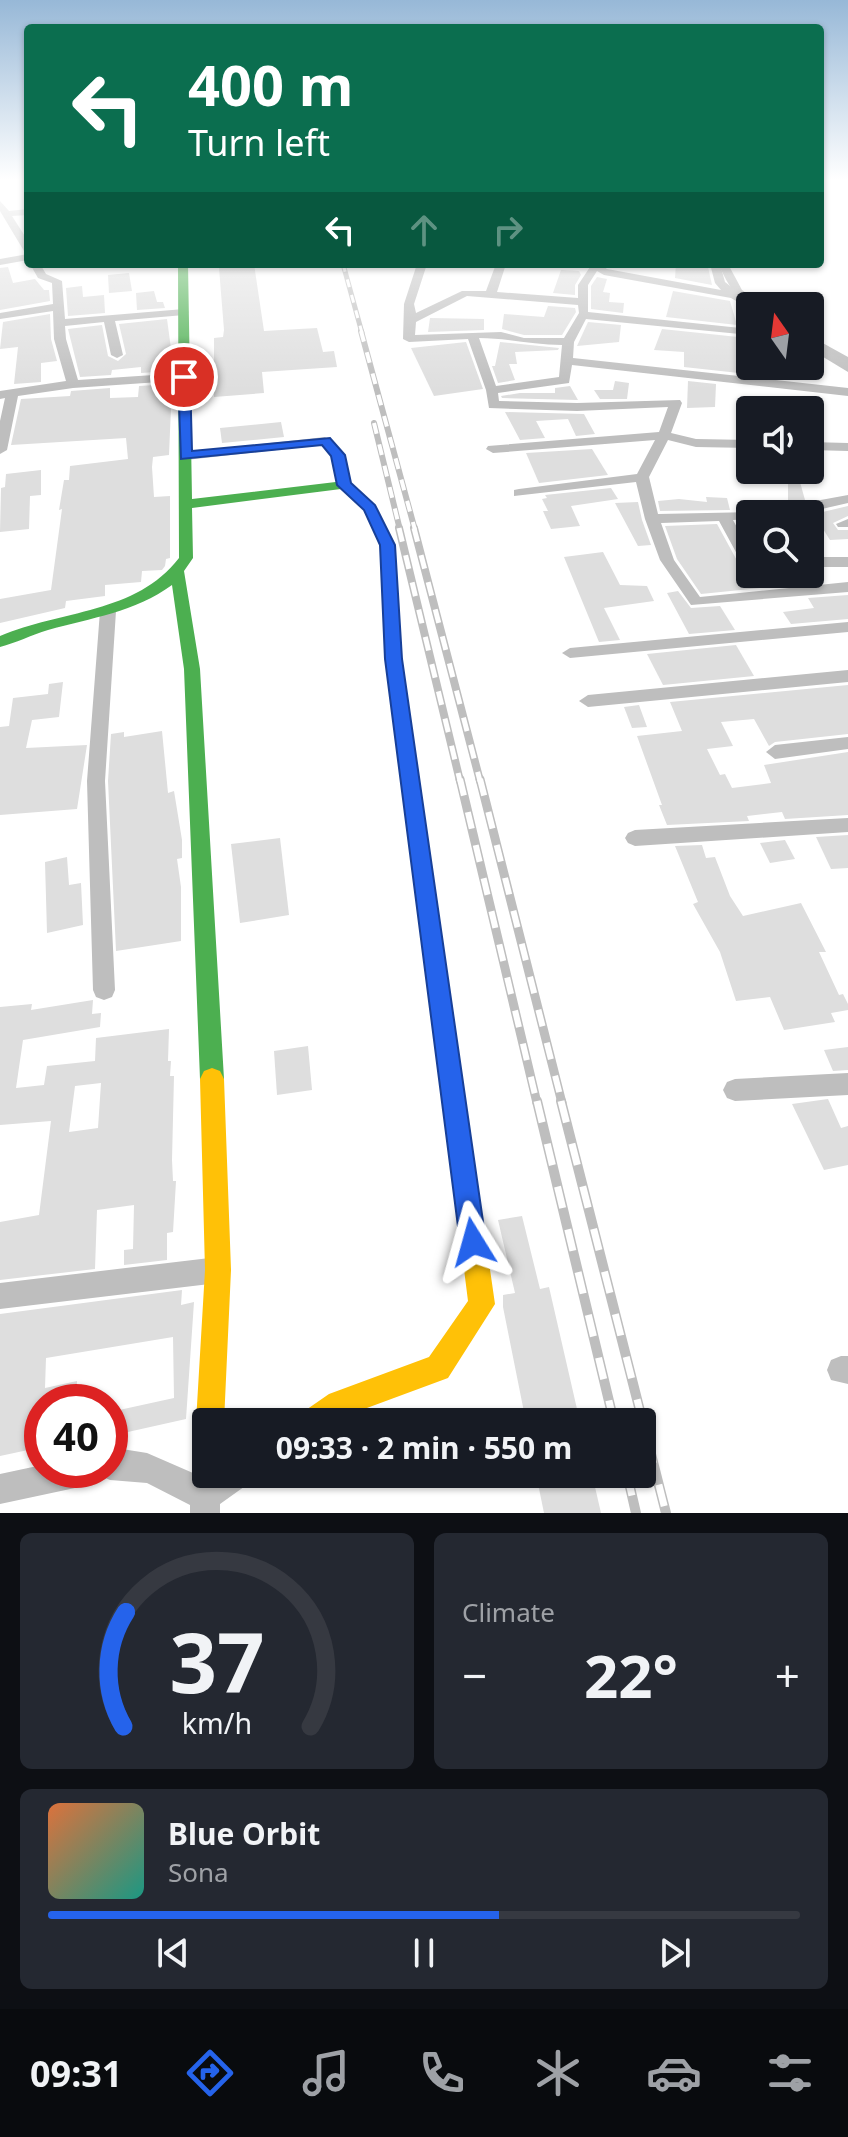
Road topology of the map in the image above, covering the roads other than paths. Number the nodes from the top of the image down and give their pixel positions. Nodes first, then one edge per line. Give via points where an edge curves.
1 (24, 258) edge
2 (0, 262) edge
3 (37, 268) edge
4 (183, 268) edge
5 (421, 268) edge
6 (500, 268) edge
7 (592, 268) edge
8 (599, 268) edge
9 (716, 268) edge
10 (491, 293) junction
11 (734, 295) joint
12 (57, 307) junction
13 (583, 309) junction
14 (184, 312) junction
15 (0, 316) edge
16 (109, 318) junction
17 (411, 320) junction
18 (62, 323) junction
19 (736, 330) edge
20 (472, 335) junction
21 (568, 342) junction
22 (824, 353) edge
23 (117, 355) dead end
24 (567, 361) junction
25 (848, 368) edge
26 (184, 377) junction
27 (73, 384) junction
28 (492, 390) junction
29 (848, 392) edge
30 (6, 394) edge
31 (664, 435) junction
32 (736, 444) edge
33 (824, 446) edge
34 (848, 447) edge
35 (493, 449) dead end
36 (0, 450) edge
37 (186, 456) junction
38 (642, 477) junction
39 (344, 485) junction
40 (519, 493) dead end
41 (848, 499) edge
42 (187, 504) junction
43 (824, 504) edge
44 (736, 516) edge
45 (724, 517) junction
46 (652, 519) junction
47 (736, 539) edge
48 (824, 562) edge
49 (848, 562) edge
50 (178, 573) junction
51 (848, 587) edge
52 (108, 611) junction
53 (848, 627) edge
54 (1, 641) edge
55 (570, 653) dead end
56 (848, 676) edge
57 (588, 701) dead end
58 (848, 743) edge
59 (775, 752) dead end
60 (848, 825) edge
61 (635, 838) dead end
62 (104, 990) dead end
63 (848, 1084) edge
64 (735, 1090) dead end
65 (218, 1270) junction
66 (0, 1296) edge
67 (211, 1408) edge
68 (333, 1408) edge
69 (128, 1464) edge
70 (24, 1484) edge
71 (0, 1489) edge
72 (206, 1495) edge

1 - 2 street
3 - 12 street via 42,276 57,281
4 - 14 street
5 - 17 street via 409,304
6 - 10 street
7 - 13 street via 583,285
8 - 11 street
9 - 11 street via 720,283
10 - 13 street
10 - 17 street via 466,293
12 - 15 street
12 - 18 street
13 - 19 street
13 - 21 street
14 - 16 street
14 - 26 street
16 - 18 street
16 - 23 street
17 - 20 street via 409,339
18 - 27 street via 60,339
20 - 21 street
20 - 28 street
21 - 24 street
22 - 25 street
24 - 28 street via 565,380
24 - 29 street
26 - 27 street
26 - 37 street
27 - 30 street
28 - 31 street via 497,407 676,403
30 - 36 street
31 - 32 street via 696,443
31 - 35 street
31 - 38 street
33 - 34 street
37 - 39 street via 325,441 338,455
37 - 42 street
38 - 40 street
38 - 46 street
39 - 42 street
39 - 68 street via 370,508 388,545 393,659 482,1304 438,1368
41 - 43 street
42 - 50 street via 186,558
44 - 45 street
45 - 46 street
45 - 47 street
46 - 51 street via 667,560 696,602
48 - 49 street
50 - 52 street via 139,599
50 - 65 street via 192,669
52 - 54 street via 24,629
52 - 62 street via 96,781
53 - 55 street
56 - 57 street
58 - 59 street
60 - 61 street
63 - 64 street
65 - 66 street
65 - 67 street
69 - 72 street via 173,1477
70 - 71 street

